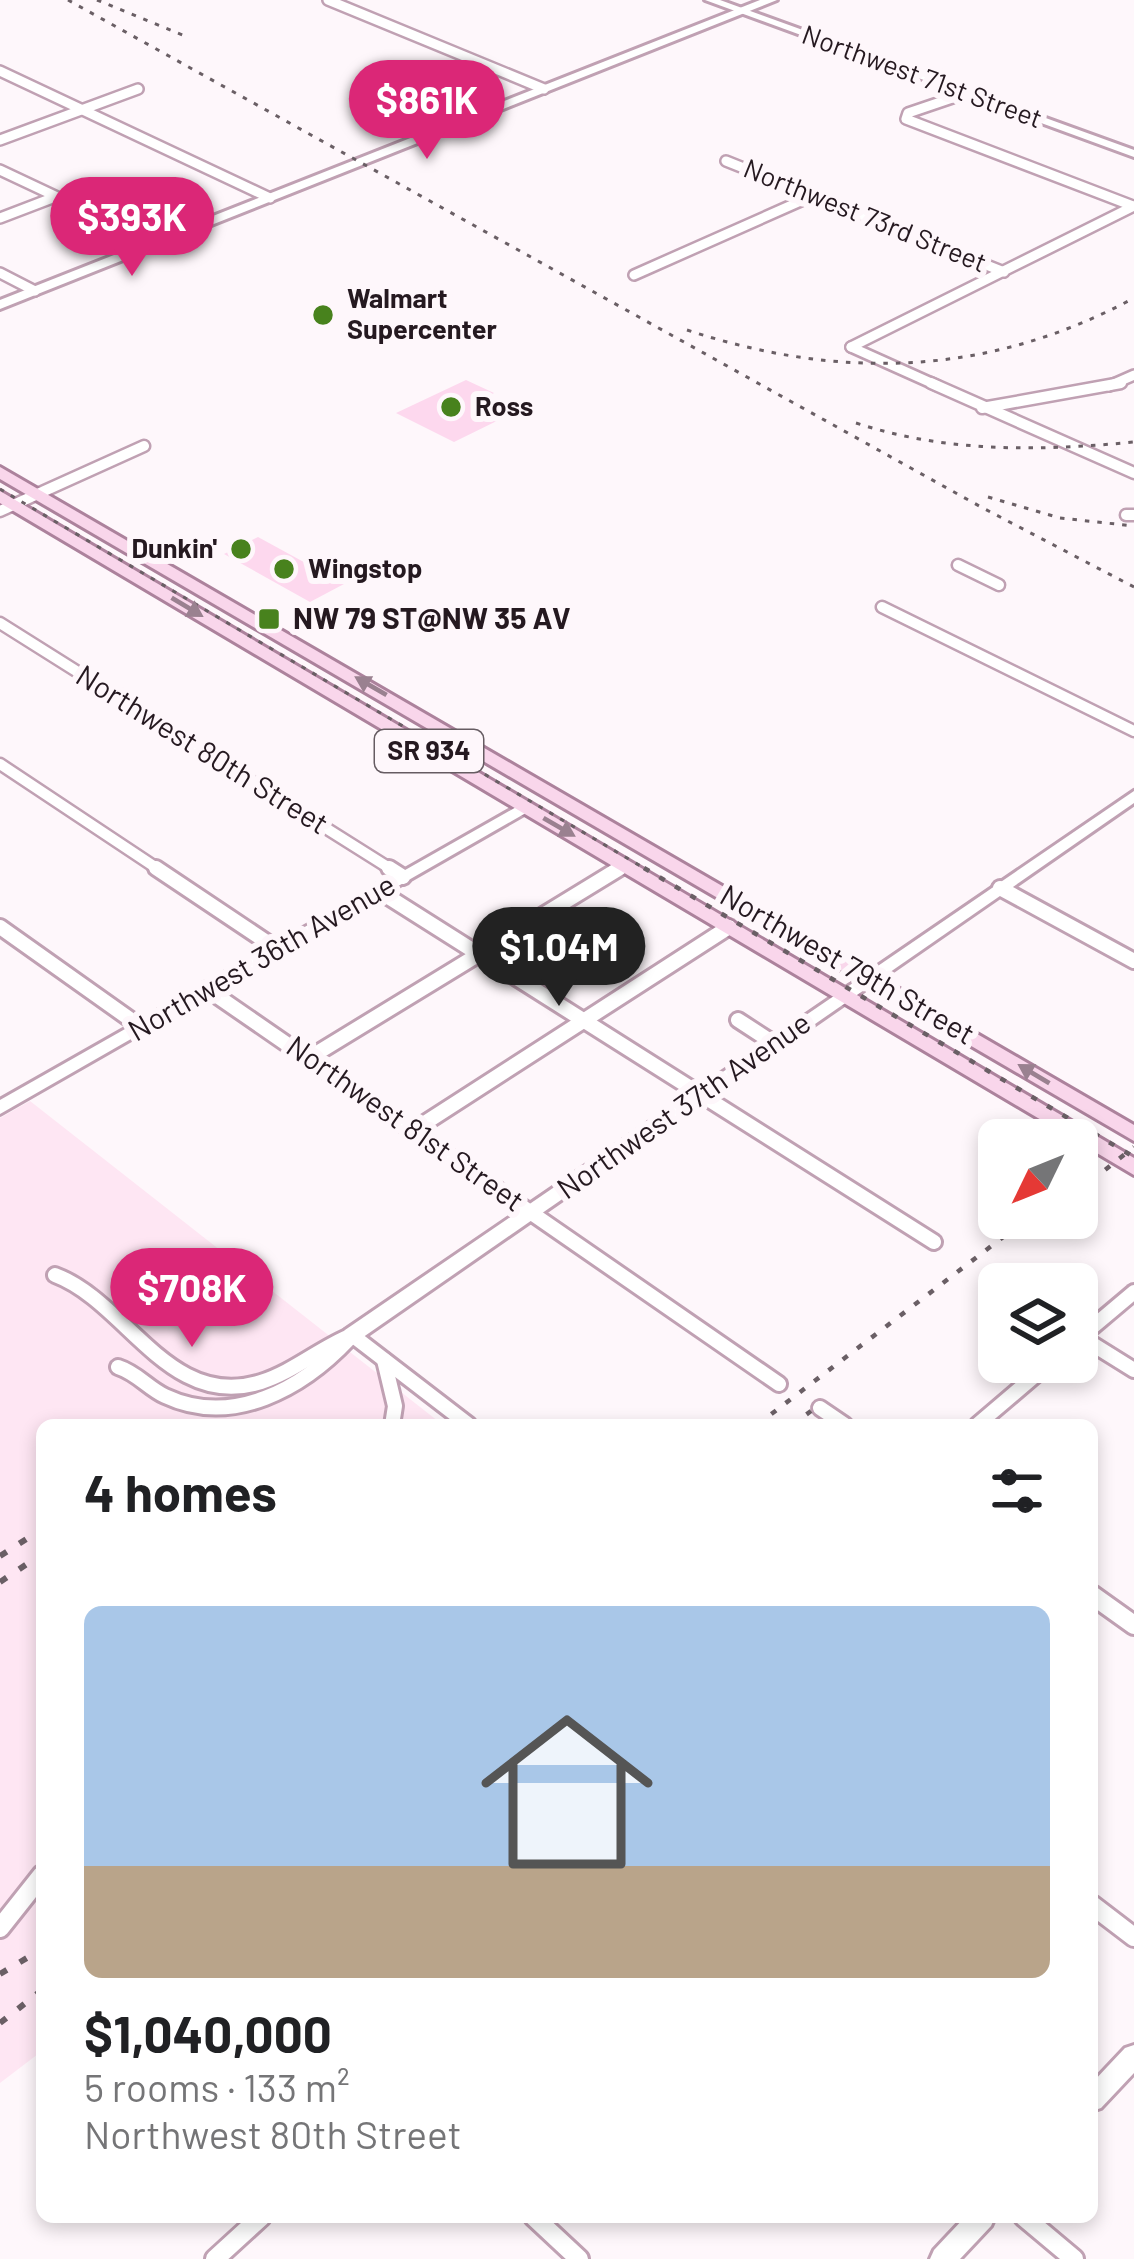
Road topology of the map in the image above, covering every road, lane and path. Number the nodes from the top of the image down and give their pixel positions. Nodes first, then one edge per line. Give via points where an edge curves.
1 (328, 0) edge
2 (710, 0) edge
3 (772, 0) edge
4 (742, 12) junction
5 (0, 71) edge
6 (138, 88) dead end
7 (544, 89) junction
8 (967, 93) junction
9 (81, 109) junction
10 (0, 140) edge
11 (1134, 154) edge
12 (726, 160) dead end
13 (0, 170) edge
14 (812, 196) junction
15 (55, 197) junction
16 (270, 197) junction
17 (1133, 206) edge
18 (0, 218) edge
19 (155, 244) junction
20 (1004, 272) junction
21 (0, 273) edge
22 (634, 275) dead end
23 (35, 291) junction
24 (0, 305) edge
25 (1134, 375) edge
26 (982, 408) junction
27 (144, 446) dead end
28 (0, 472) edge
29 (1134, 473) edge
30 (39, 494) junction
31 (5, 504) edge
32 (958, 565) dead end
33 (999, 585) dead end
34 (882, 607) dead end
35 (0, 623) edge
36 (1134, 731) edge
37 (1, 766) edge
38 (1134, 796) edge
39 (524, 807) junction
40 (624, 866) junction
41 (404, 877) junction
42 (1000, 888) junction
43 (379, 891) junction
44 (0, 926) edge
45 (729, 927) junction
46 (278, 949) junction
47 (478, 953) junction
48 (1134, 961) edge
49 (871, 977) junction
50 (207, 989) junction
51 (845, 995) junction
52 (738, 1020) dead end
53 (587, 1021) junction
54 (141, 1027) junction
55 (775, 1044) junction
56 (309, 1058) junction
57 (701, 1095) junction
58 (0, 1108) edge
59 (414, 1130) junction
60 (1134, 1134) edge
61 (1126, 1164) edge
62 (531, 1211) junction
63 (934, 1241) dead end
64 (55, 1275) dead end
65 (1134, 1292) edge
66 (1098, 1323) edge
67 (352, 1335) junction
68 (1098, 1350) edge
69 (384, 1360) junction
70 (118, 1367) dead end
71 (1134, 1370) edge
72 (1027, 1383) edge
73 (779, 1384) dead end
74 (820, 1408) dead end
75 (393, 1419) edge
76 (461, 1419) edge
77 (836, 1419) edge
78 (984, 1419) edge
79 (1098, 1599) edge
80 (1134, 1624) edge
81 (36, 1883) edge
82 (1098, 1910) edge
83 (0, 1928) edge
84 (1134, 1937) edge
85 (1134, 2056) edge
86 (1098, 2094) edge
87 (254, 2223) edge
88 (540, 2223) edge
89 (976, 2223) edge
90 (1031, 2223) edge
91 (214, 2259) edge
92 (579, 2259) edge
93 (943, 2259) edge
94 (1074, 2259) edge

1 - 7 street
2 - 4 street, Northwest 71st Street
3 - 4 main road
4 - 7 main road
4 - 8 street, Northwest 71st Street
5 - 9 street
6 - 9 street
7 - 16 main road
8 - 11 street, Northwest 71st Street
8 - 17 street via 905,119
9 - 10 street
9 - 16 street
12 - 14 street, Northwest 73rd Street
13 - 15 street
14 - 20 street, Northwest 73rd Street
14 - 22 street
15 - 18 street
15 - 19 street
16 - 19 main road
17 - 20 street
19 - 23 main road
20 - 26 street via 850,347
21 - 23 street
23 - 24 main road
25 - 26 street
26 - 29 street
27 - 30 street
28 - 30 main road, Northwest 79th Street / SR 934
30 - 31 street
49 -> 30 main road, Northwest 79th Street / SR 934
31 -> 39 main road, Northwest 79th Street / SR 934
32 - 33 street
34 - 36 street
35 - 41 street, Northwest 80th Street
37 - 46 street
38 - 42 street, Northwest 37th Avenue
39 -> 40 main road, Northwest 79th Street / SR 934
39 - 41 street, Northwest 36th Avenue
40 - 45 main road, Northwest 79th Street / SR 934
40 - 47 street
41 - 43 street, Northwest 36th Avenue
42 - 48 street
42 - 49 street, Northwest 37th Avenue
43 - 46 street, Northwest 36th Avenue
43 - 47 street
44 - 54 street
45 - 51 main road, Northwest 79th Street / SR 934
45 - 53 street
46 - 50 street, Northwest 36th Avenue
47 - 53 street
47 - 56 street
49 - 51 street, Northwest 37th Avenue
60 -> 49 main road, Northwest 79th Street / SR 934
50 - 54 street, Northwest 36th Avenue
50 - 56 street, Northwest 81st Street
51 - 55 street, Northwest 37th Avenue
51 - 61 main road, Northwest 79th Street / SR 934
52 - 55 street
53 - 57 street
53 - 59 street
54 - 58 street, Northwest 36th Avenue
55 - 57 street, Northwest 37th Avenue
56 - 59 street, Northwest 81st Street
57 - 62 street, Northwest 37th Avenue
57 - 63 street
59 - 62 street, Northwest 81st Street
62 - 67 street, Northwest 37th Avenue
62 - 73 street, Northwest 81st Street
64 - 67 street, Northwest 37th Avenue via 76,1283 184,1376 213,1388 256,1384
65 - 66 street
67 - 69 street
67 - 70 street, Northwest 37th Avenue via 286,1389 236,1406 176,1400
68 - 71 street
69 - 75 street
69 - 76 street
72 - 78 street
74 - 77 street
79 - 80 street
81 - 83 street
82 - 84 street
85 - 86 street
87 - 91 street
88 - 92 street
89 - 93 street
90 - 94 street

